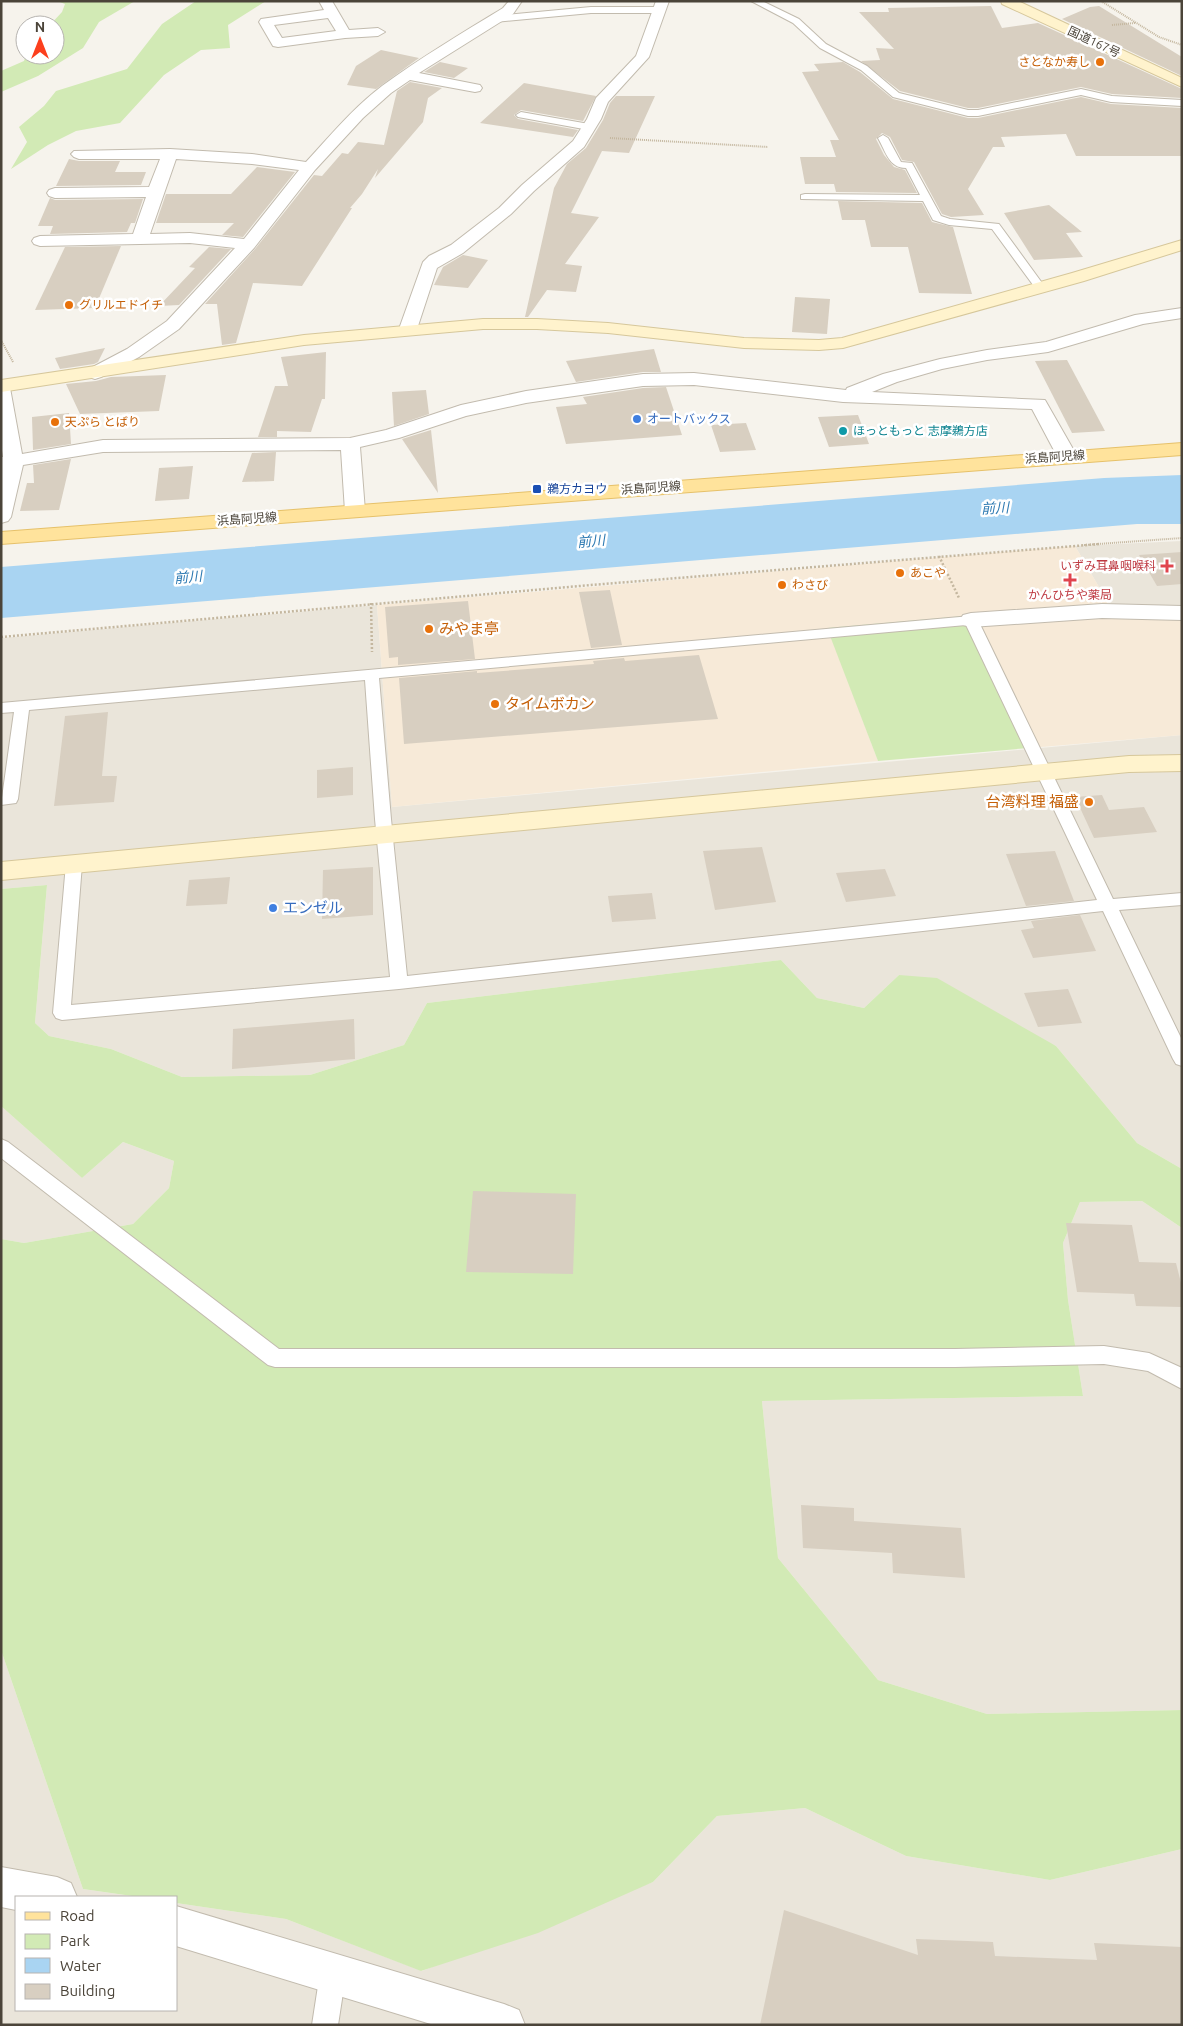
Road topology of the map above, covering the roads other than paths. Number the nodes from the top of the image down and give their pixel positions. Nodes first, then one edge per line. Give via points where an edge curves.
1 (326, 1) edge
2 (516, 1) edge
3 (755, 1) edge
4 (1015, 2) edge
5 (661, 6) edge
6 (333, 14) junction
7 (495, 20) junction
8 (378, 32) dead end
9 (346, 34) junction
10 (406, 75) junction
11 (1182, 83) edge
12 (475, 88) dead end
13 (1168, 104) junction
14 (1182, 104) edge
15 (521, 116) dead end
16 (1182, 116) edge
17 (587, 131) junction
18 (883, 138) dead end
19 (79, 154) dead end
20 (170, 154) junction
21 (310, 168) junction
22 (155, 192) junction
23 (55, 193) dead end
24 (805, 197) dead end
25 (926, 198) junction
26 (140, 239) junction
27 (40, 241) dead end
28 (248, 244) junction
29 (1182, 245) edge
30 (1040, 287) junction
31 (1182, 312) edge
32 (408, 329) junction
33 (95, 373) junction
34 (1, 387) edge
35 (843, 396) junction
36 (350, 444) junction
37 (1182, 449) edge
38 (1067, 456) junction
39 (8, 462) edge
40 (355, 511) junction
41 (1, 517) edge
42 (1, 538) edge
43 (1182, 613) edge
44 (971, 620) junction
45 (372, 675) junction
46 (22, 706) junction
47 (1, 708) edge
48 (1182, 763) edge
49 (1044, 772) junction
50 (1, 800) edge
51 (385, 835) junction
52 (74, 864) junction
53 (1, 871) edge
54 (1182, 899) edge
55 (1107, 905) junction
56 (399, 983) junction
57 (1174, 1024) edge
58 (1182, 1059) edge
59 (1, 1147) edge
60 (1182, 1380) edge
61 (1, 1887) edge
62 (51, 1896) edge
63 (178, 1927) edge
64 (333, 1973) junction
65 (325, 2025) edge
66 (504, 2025) edge

1 - 6 street
2 - 7 street
3 - 13 lane via 796,21 823,46 864,68 893,93 962,111 987,112 1081,92 1111,100
4 - 11 street, 国道167号
5 - 7 lane
5 - 17 street via 642,56 601,101
6 - 9 street
6 - 9 street via 266,22 278,43
7 - 10 street
8 - 9 street
10 - 12 street
10 - 21 street via 358,115
13 - 14 lane
13 - 16 lane
15 - 17 lane
17 - 32 street via 579,144 505,211 457,249 429,266
18 - 25 lane via 898,165 909,165
19 - 20 street
20 - 21 street via 280,162
20 - 22 street
21 - 28 street
22 - 23 street
22 - 26 street
24 - 25 lane
25 - 30 lane via 942,220 995,226
26 - 27 street
26 - 28 street via 190,238
28 - 33 street via 173,325
29 - 30 street
30 - 32 street via 843,343 819,345 744,343 608,328 537,324
31 - 35 street via 1141,319 1048,347 940,364
32 - 33 street via 304,340
33 - 34 street
34 - 39 street
35 - 36 street via 694,379 643,380 581,388 461,411
35 - 38 street via 1038,404
36 - 39 street via 103,446
36 - 40 street
37 - 38 main road, 浜島阿児線
38 - 40 main road, 浜島阿児線
39 - 41 street
40 - 42 main road, 浜島阿児線
43 - 44 street via 1102,612
44 - 45 lane
44 - 49 lane
45 - 46 lane
45 - 51 lane
46 - 47 lane
46 - 50 lane via 10,800
48 - 49 street
49 - 51 street
49 - 55 lane
51 - 52 street
51 - 56 lane
52 - 53 street
52 - 56 lane via 62,1013
54 - 55 lane
55 - 56 lane
55 - 57 lane
57 - 58 lane
59 - 60 lane via 275,1358 1104,1355 1149,1362
61 - 62 street
63 - 64 street
64 - 65 lane
64 - 66 street

